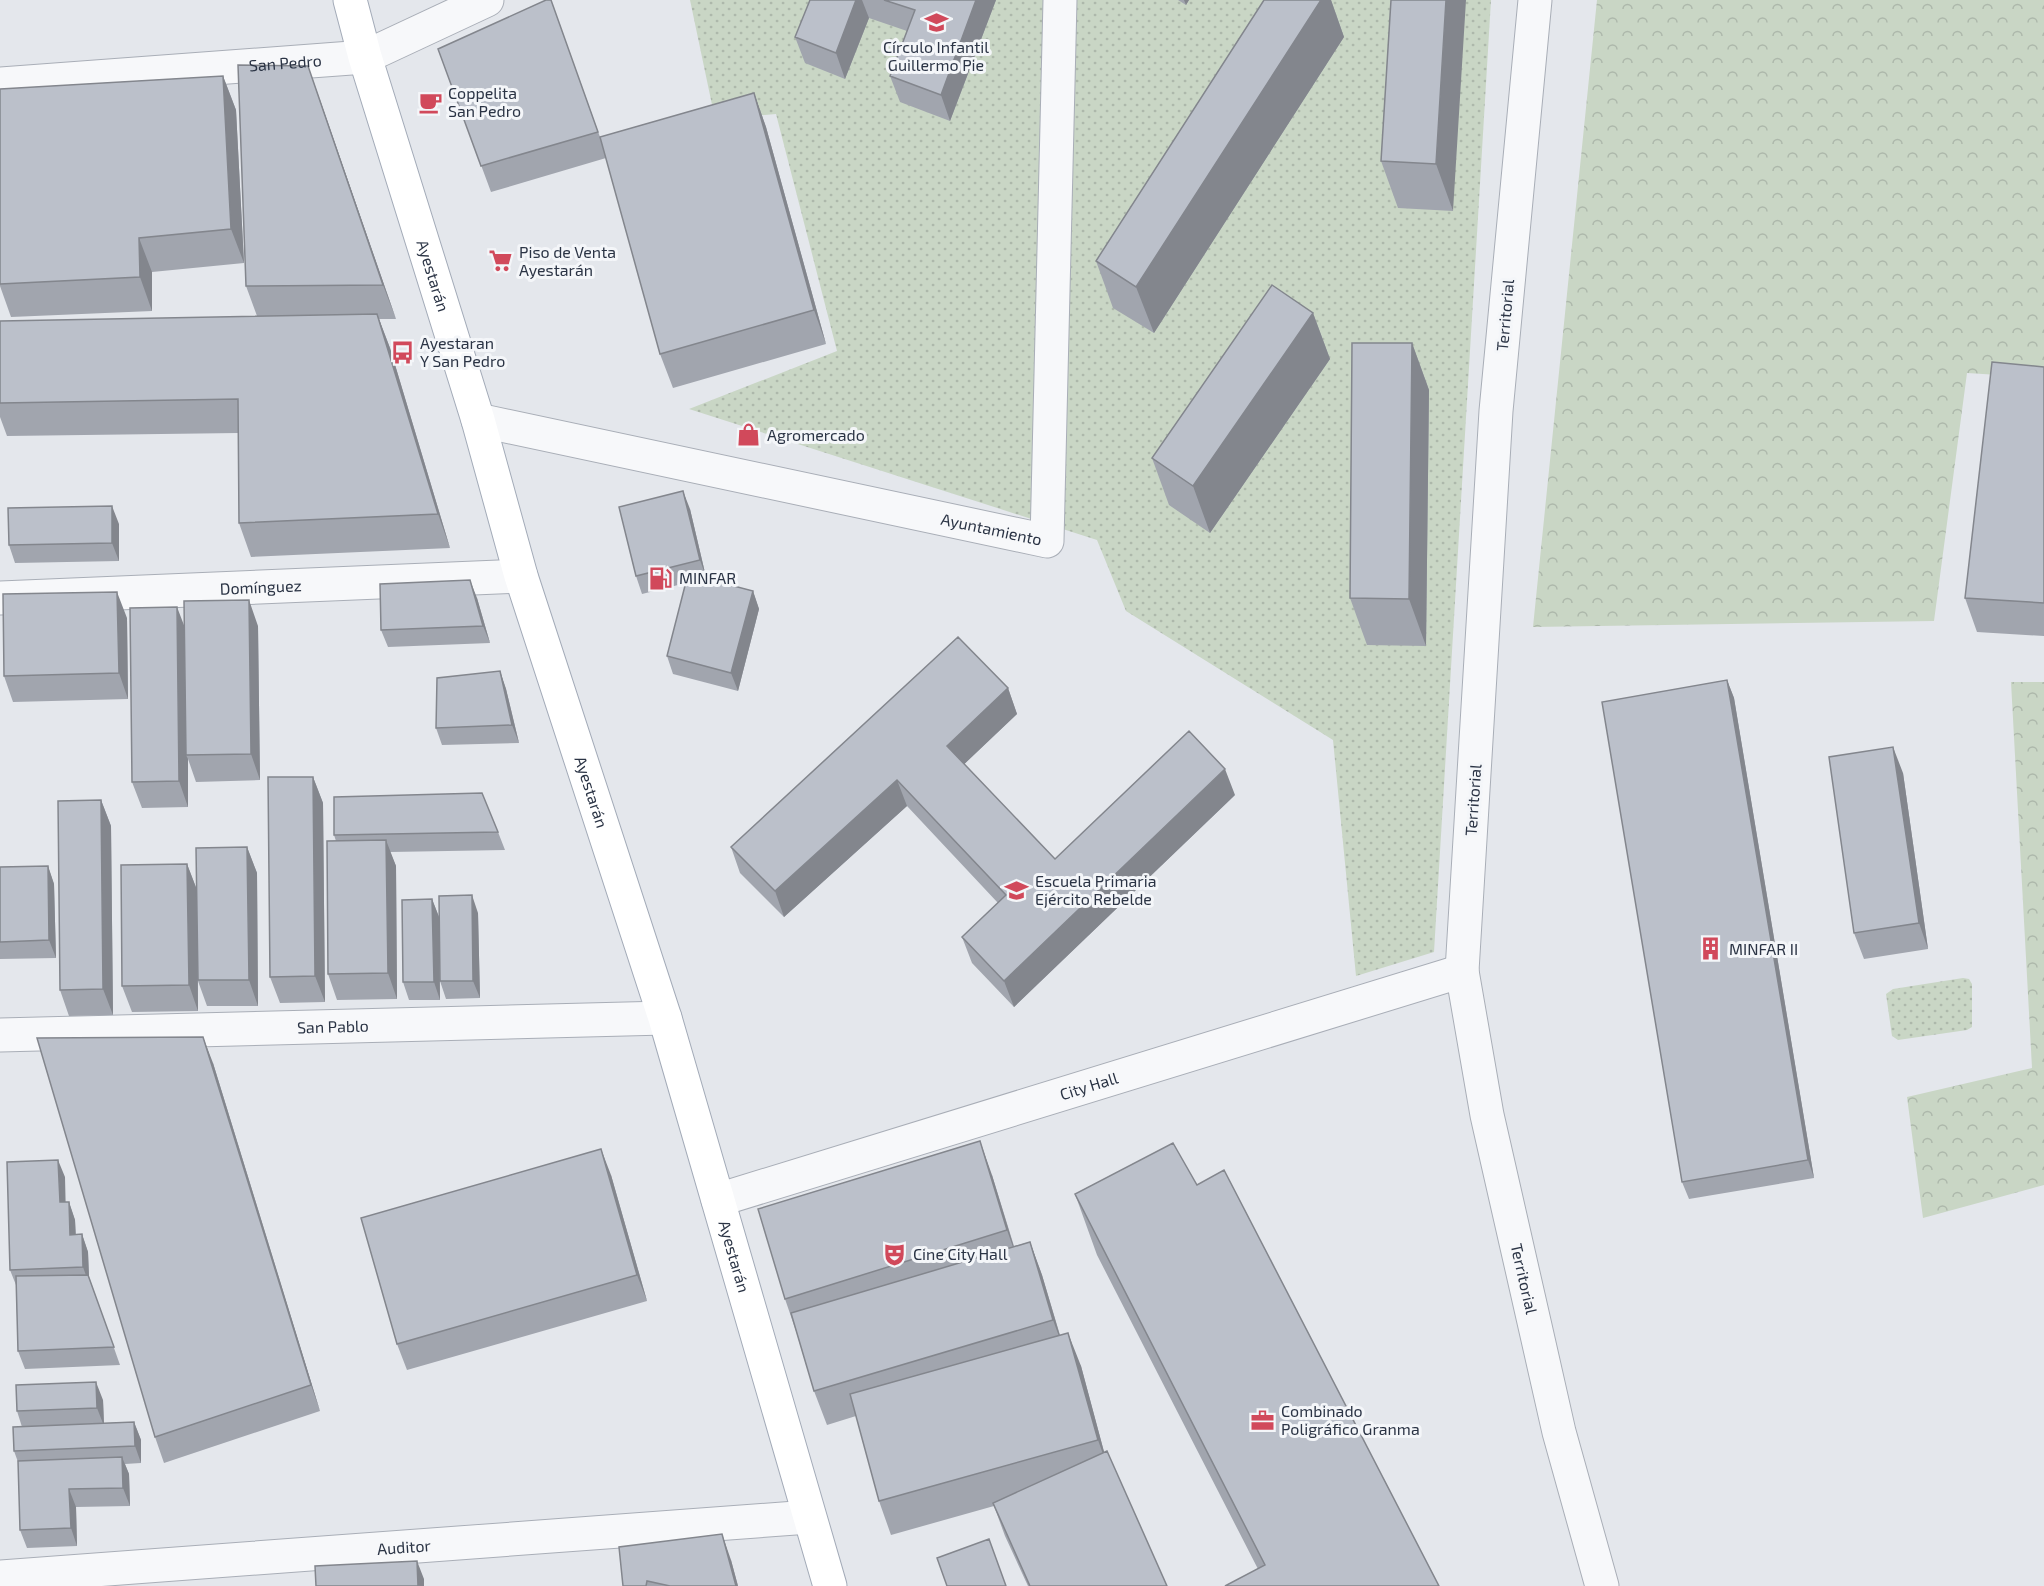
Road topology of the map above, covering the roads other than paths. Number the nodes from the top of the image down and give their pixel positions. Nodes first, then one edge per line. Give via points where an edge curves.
1 (350, 0) edge
2 (487, 0) edge
3 (1060, 0) edge
4 (1535, 0) edge
5 (365, 57) junction
6 (0, 84) edge
7 (478, 420) junction
8 (521, 576) junction
9 (0, 598) edge
10 (1462, 971) junction
11 (664, 1018) junction
12 (0, 1035) edge
13 (718, 1200) junction
14 (809, 1517) junction
15 (0, 1577) edge
16 (830, 1586) edge
17 (1602, 1586) edge

1 - 5 main road, Ayestarán
2 - 5 street, San Pedro
3 - 7 street, Ayuntamiento via 1047,541
4 - 10 street, Territorial via 1496,411
5 - 6 street, San Pedro
5 - 7 main road, Ayestarán
7 - 8 main road, Ayestarán
8 - 9 street, Domínguez
8 - 11 main road, Ayestarán
10 - 13 street, City Hall
10 - 17 street, Territorial via 1487,1115 1534,1326
11 - 12 street, San Pablo
11 - 13 main road, Ayestarán
13 - 14 main road, Ayestarán
14 - 15 street, Auditor
14 - 16 main road, Ayestarán

